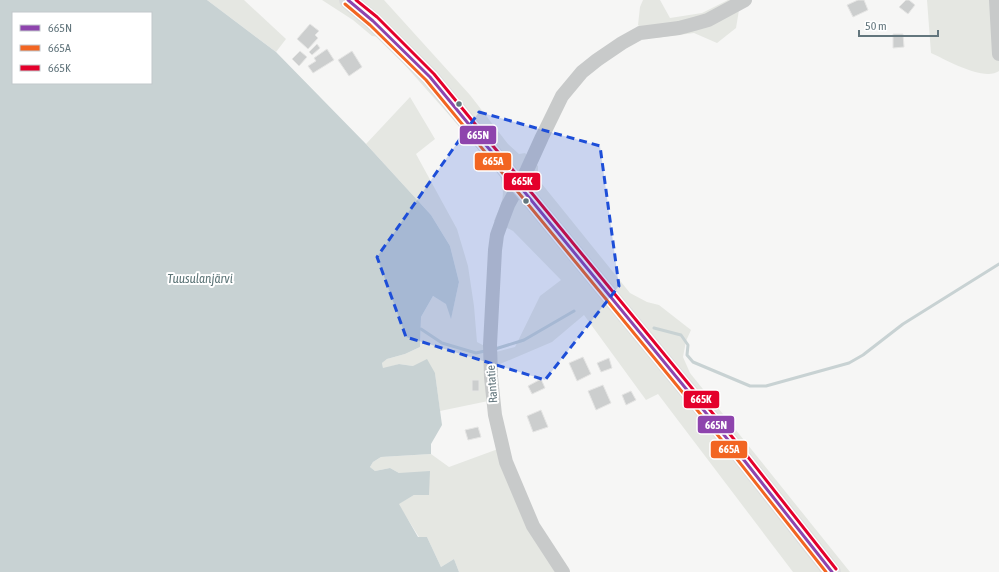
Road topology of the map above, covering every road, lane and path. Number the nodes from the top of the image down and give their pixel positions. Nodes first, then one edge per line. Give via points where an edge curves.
1 (348, 0) edge
2 (745, 0) edge
3 (996, 0) edge
4 (999, 54) edge
5 (519, 184) junction
6 (563, 572) edge
7 (832, 572) edge

1 - 5 main road via 430,77
2 - 5 street, Rantatie via 708,20 679,28 640,33 596,60 562,96
3 - 4 street
5 - 6 street, Rantatie via 508,206 495,250 490,345 495,415 506,462 533,526
5 - 7 main road via 729,441

